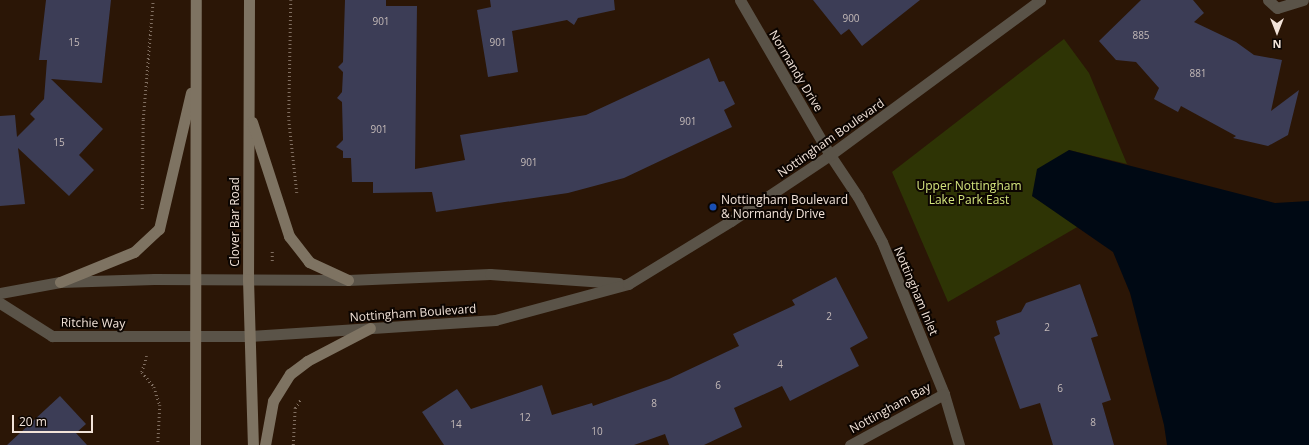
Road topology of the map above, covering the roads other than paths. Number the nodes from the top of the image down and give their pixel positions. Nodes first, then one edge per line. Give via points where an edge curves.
1 (196, 0) edge
2 (249, 0) edge
3 (740, 0) edge
4 (1040, 0) edge
5 (1268, 0) edge
6 (1303, 0) edge
7 (196, 75) junction
8 (249, 114) junction
9 (830, 155) junction
10 (195, 279) junction
11 (248, 279) junction
12 (348, 280) junction
13 (60, 282) junction
14 (628, 284) junction
15 (0, 293) edge
16 (0, 303) edge
17 (370, 328) junction
18 (249, 336) junction
19 (195, 337) junction
20 (944, 394) junction
21 (195, 445) edge
22 (253, 445) edge
23 (265, 445) edge
24 (850, 445) edge
25 (959, 445) edge

1 - 7 main road
2 - 8 main road, Clover Bar Road
3 - 9 street, Normandy Drive
4 - 9 street, Nottingham Boulevard
5 - 6 street via 1277,8
7 - 10 main road
7 - 13 main road via 159,229 134,252
8 - 11 main road, Clover Bar Road
8 - 12 main road via 289,236 309,262
9 - 14 street, Nottingham Boulevard via 731,221
9 - 20 street, Nottingham Inlet via 858,197 882,242
10 - 11 street
10 - 13 street
10 - 19 main road
11 - 12 street
11 - 18 main road, Clover Bar Road
12 - 14 street via 490,274
13 - 15 street
14 - 17 street, Nottingham Boulevard via 496,320
16 - 19 street, Ritchie Way via 52,336
17 - 18 street, Nottingham Boulevard
17 - 23 main road via 290,374 273,401
18 - 19 street, Nottingham Boulevard
18 - 22 main road, Clover Bar Road
19 - 21 main road
20 - 24 street, Nottingham Bay
20 - 25 street, Nottingham Inlet

